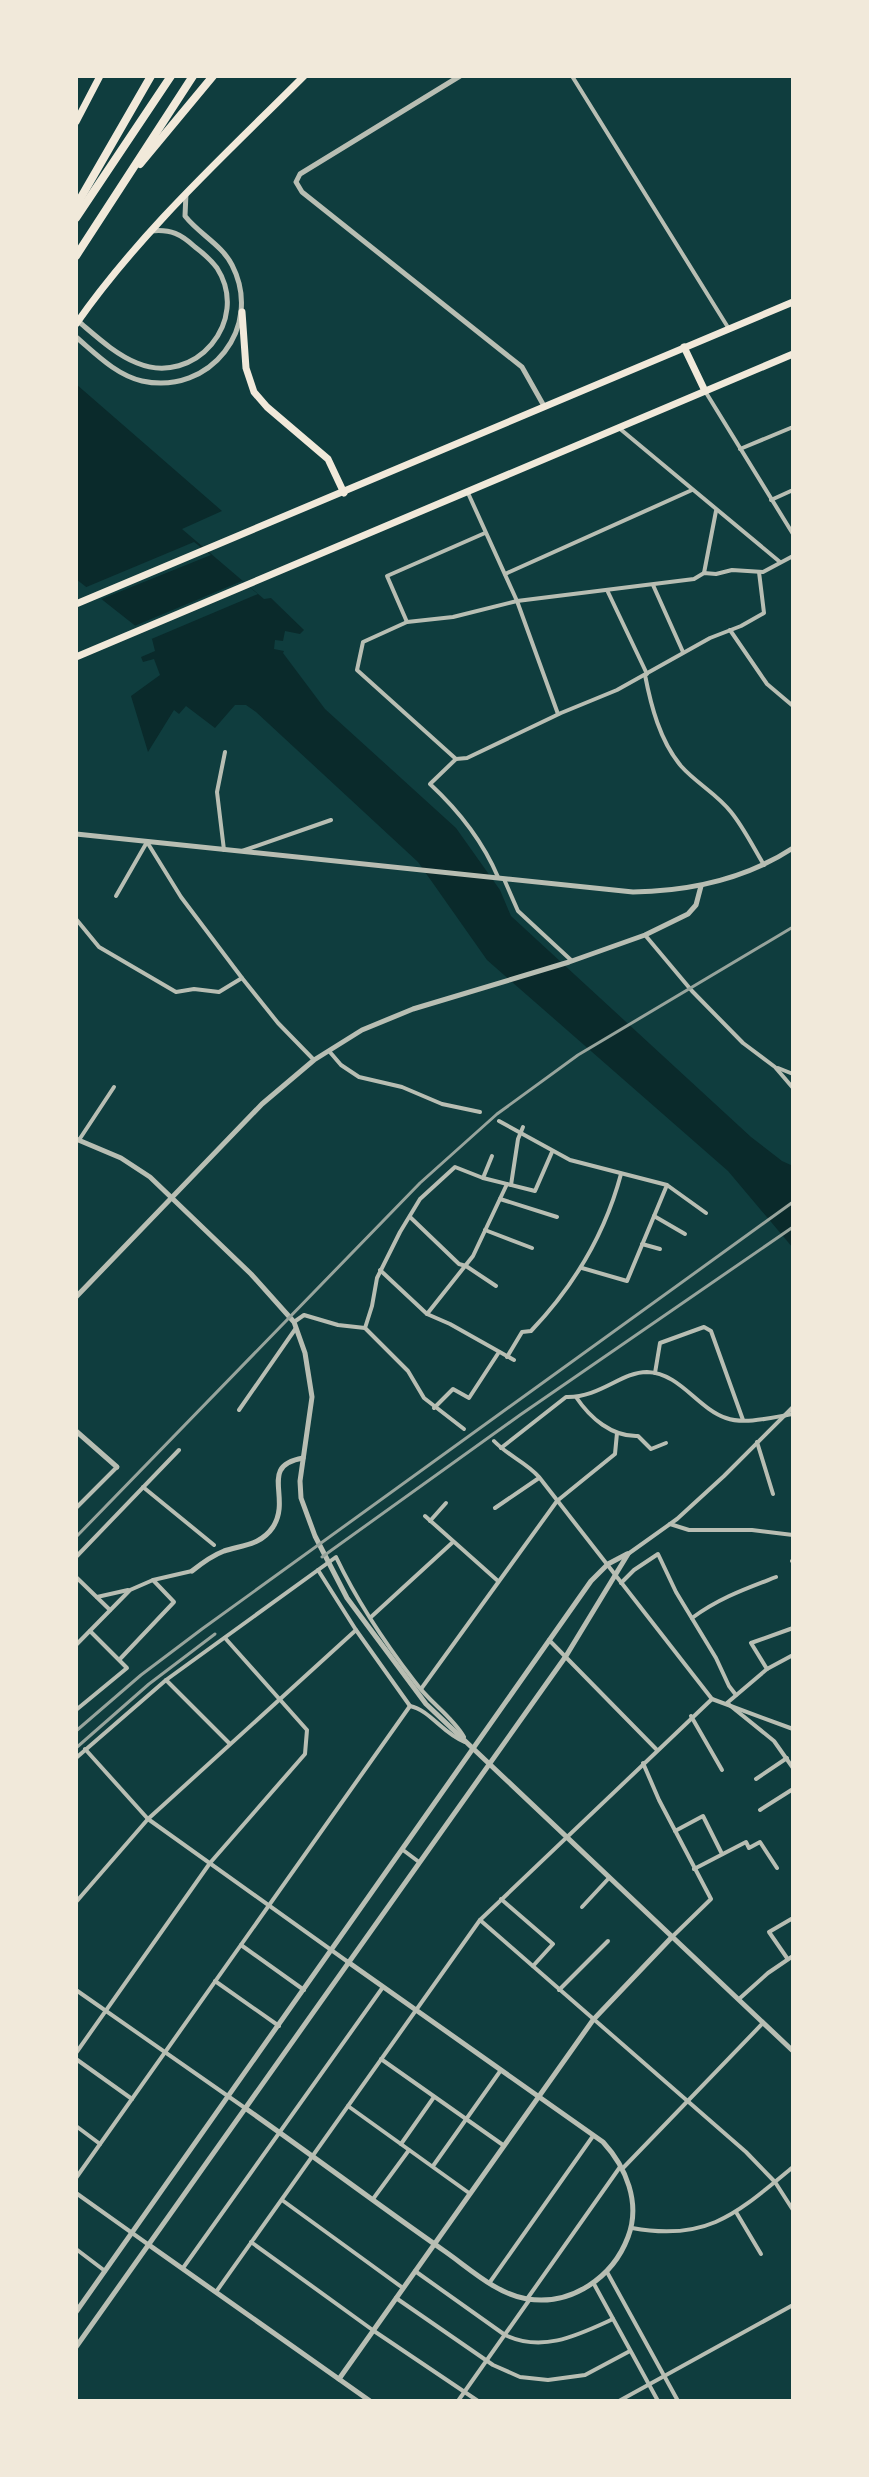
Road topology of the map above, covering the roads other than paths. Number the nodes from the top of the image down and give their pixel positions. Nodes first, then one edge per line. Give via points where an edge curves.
1 (100, 76) edge
2 (151, 76) edge
3 (171, 76) edge
4 (193, 76) edge
5 (213, 76) edge
6 (304, 76) edge
7 (460, 76) edge
8 (572, 76) edge
9 (76, 122) edge
10 (130, 172) junction
11 (186, 192) junction
12 (76, 206) edge
13 (76, 218) edge
14 (150, 231) junction
15 (76, 256) edge
16 (793, 302) edge
17 (242, 312) junction
18 (76, 322) edge
19 (729, 329) junction
20 (76, 337) edge
21 (684, 347) junction
22 (793, 354) edge
23 (705, 391) junction
24 (544, 406) junction
25 (793, 427) edge
26 (619, 428) junction
27 (740, 450) junction
28 (692, 490) junction
29 (793, 490) edge
30 (344, 493) junction
31 (468, 493) junction
32 (771, 500) junction
33 (716, 511) junction
34 (486, 533) junction
35 (793, 534) edge
36 (793, 556) edge
37 (781, 562) junction
38 (759, 572) junction
39 (704, 573) junction
40 (505, 574) junction
41 (653, 585) junction
42 (607, 590) junction
43 (517, 601) junction
44 (76, 604) edge
45 (407, 622) junction
46 (730, 630) junction
47 (684, 652) junction
48 (76, 657) edge
49 (646, 674) junction
50 (793, 706) edge
51 (558, 714) junction
52 (225, 752) dead end
53 (456, 759) junction
54 (331, 820) dead end
55 (76, 834) edge
56 (147, 842) junction
57 (793, 848) edge
58 (224, 850) junction
59 (240, 852) junction
60 (764, 865) junction
61 (499, 879) junction
62 (701, 886) junction
63 (116, 896) dead end
64 (76, 919) edge
65 (645, 935) junction
66 (570, 962) junction
67 (242, 978) junction
68 (329, 1051) junction
69 (314, 1060) junction
70 (775, 1067) junction
71 (793, 1074) edge
72 (114, 1087) dead end
73 (793, 1088) edge
74 (480, 1112) dead end
75 (499, 1121) dead end
76 (522, 1130) junction
77 (77, 1139) edge
78 (552, 1152) junction
79 (492, 1156) dead end
80 (621, 1174) junction
81 (483, 1178) junction
82 (509, 1184) junction
83 (667, 1185) junction
84 (172, 1197) junction
85 (500, 1199) junction
86 (706, 1213) dead end
87 (654, 1216) junction
88 (410, 1217) junction
89 (557, 1217) dead end
90 (485, 1230) junction
91 (685, 1234) dead end
92 (642, 1244) junction
93 (532, 1248) dead end
94 (660, 1249) dead end
95 (466, 1266) junction
96 (582, 1268) junction
97 (380, 1270) junction
98 (496, 1286) dead end
99 (76, 1297) edge
100 (427, 1314) junction
101 (295, 1325) junction
102 (365, 1328) junction
103 (499, 1352) junction
104 (507, 1357) junction
105 (514, 1360) dead end
106 (655, 1373) junction
107 (576, 1397) junction
108 (793, 1407) edge
109 (434, 1408) junction
110 (239, 1410) dead end
111 (793, 1414) edge
112 (783, 1416) junction
113 (743, 1420) junction
114 (464, 1429) dead end
115 (76, 1431) edge
116 (617, 1433) junction
117 (494, 1441) dead end
118 (757, 1442) junction
119 (666, 1443) dead end
120 (501, 1448) junction
121 (179, 1450) dead end
122 (303, 1458) junction
123 (117, 1467) joint
124 (539, 1477) junction
125 (143, 1487) junction
126 (773, 1494) dead end
127 (557, 1501) junction
128 (446, 1503) dead end
129 (76, 1508) edge
130 (495, 1508) dead end
131 (425, 1516) dead end
132 (430, 1521) junction
133 (670, 1524) junction
134 (793, 1535) edge
135 (453, 1542) junction
136 (214, 1545) dead end
137 (628, 1554) junction
138 (76, 1557) edge
139 (608, 1564) junction
140 (318, 1569) junction
141 (192, 1571) joint
142 (616, 1576) junction
143 (76, 1577) edge
144 (776, 1577) dead end
145 (153, 1580) junction
146 (498, 1581) junction
147 (620, 1583) junction
148 (130, 1590) junction
149 (97, 1597) junction
150 (110, 1610) junction
151 (371, 1617) junction
152 (692, 1618) junction
153 (793, 1628) edge
154 (356, 1630) junction
155 (90, 1631) junction
156 (225, 1638) junction
157 (549, 1640) junction
158 (76, 1645) edge
159 (793, 1655) edge
160 (566, 1656) junction
161 (119, 1660) junction
162 (767, 1669) junction
163 (166, 1680) junction
164 (421, 1689) junction
165 (736, 1695) junction
166 (279, 1699) junction
167 (712, 1699) junction
168 (727, 1703) junction
169 (410, 1706) junction
170 (76, 1710) edge
171 (691, 1716) junction
172 (793, 1729) edge
173 (467, 1742) junction
174 (229, 1743) junction
175 (474, 1748) junction
176 (85, 1749) junction
177 (657, 1750) junction
178 (76, 1758) edge
179 (787, 1758) junction
180 (643, 1763) junction
181 (489, 1764) junction
182 (793, 1768) edge
183 (722, 1770) dead end
184 (756, 1779) dead end
185 (793, 1789) edge
186 (760, 1810) dead end
187 (148, 1819) junction
188 (675, 1831) junction
189 (565, 1837) junction
190 (403, 1850) junction
191 (723, 1854) junction
192 (419, 1862) junction
193 (210, 1863) junction
194 (777, 1868) dead end
195 (694, 1869) junction
196 (609, 1878) junction
197 (501, 1899) junction
198 (76, 1902) edge
199 (269, 1906) junction
200 (582, 1907) dead end
201 (793, 1918) edge
202 (480, 1920) junction
203 (672, 1937) junction
204 (608, 1941) dead end
205 (241, 1945) junction
206 (332, 1950) junction
207 (790, 1958) edge
208 (348, 1962) junction
209 (532, 1966) junction
210 (215, 1981) junction
211 (383, 1987) junction
212 (76, 1990) edge
213 (304, 1990) junction
214 (559, 1990) junction
215 (739, 1999) junction
216 (416, 2010) junction
217 (106, 2011) junction
218 (593, 2020) junction
219 (763, 2023) junction
220 (279, 2026) junction
221 (793, 2051) edge
222 (76, 2053) edge
223 (164, 2053) junction
224 (76, 2059) edge
225 (381, 2059) junction
226 (501, 2070) junction
227 (228, 2097) junction
228 (434, 2097) junction
229 (539, 2097) junction
230 (132, 2099) junction
231 (689, 2101) junction
232 (348, 2106) junction
233 (245, 2108) junction
234 (465, 2119) junction
235 (76, 2126) edge
236 (280, 2133) junction
237 (593, 2136) junction
238 (100, 2144) junction
239 (401, 2144) junction
240 (503, 2145) junction
241 (409, 2150) junction
242 (312, 2156) junction
243 (623, 2166) junction
244 (432, 2167) junction
245 (793, 2167) edge
246 (76, 2178) edge
247 (775, 2182) junction
248 (76, 2193) edge
249 (469, 2193) junction
250 (373, 2199) junction
251 (281, 2200) junction
252 (793, 2210) edge
253 (736, 2212) junction
254 (631, 2228) junction
255 (133, 2233) junction
256 (251, 2242) junction
257 (434, 2244) junction
258 (149, 2245) junction
259 (76, 2249) edge
260 (761, 2254) dead end
261 (183, 2268) junction
262 (105, 2271) junction
263 (415, 2271) junction
264 (607, 2272) junction
265 (490, 2282) junction
266 (594, 2284) junction
267 (403, 2288) junction
268 (216, 2292) junction
269 (396, 2298) junction
270 (529, 2299) junction
271 (793, 2305) edge
272 (77, 2308) edge
273 (613, 2319) junction
274 (374, 2331) junction
275 (505, 2335) junction
276 (76, 2347) edge
277 (630, 2351) junction
278 (487, 2361) junction
279 (664, 2376) junction
280 (339, 2379) junction
281 (649, 2385) junction
282 (464, 2393) junction
283 (370, 2401) edge
284 (458, 2401) edge
285 (478, 2401) edge
286 (619, 2401) edge
287 (658, 2401) edge
288 (678, 2401) edge

1 - 9 highway
2 - 12 highway
3 - 13 highway
4 - 10 highway
5 - 10 highway
6 - 11 highway
7 - 24 street via 300,174 296,182 522,367
8 - 19 street
10 - 15 highway
11 - 14 highway
11 - 17 street via 185,216 232,264
14 - 18 highway
14 - 18 street via 180,235 219,273 227,309 212,346 178,367 149,367 119,354
16 - 19 highway
17 - 20 street via 233,340 217,362 196,376 168,383 123,374
17 - 30 highway via 246,368 254,392 328,459
19 - 21 highway
21 - 23 highway
21 - 24 highway
22 - 23 highway
23 - 26 highway
23 - 27 street
24 - 30 highway
25 - 27 street
26 - 28 street
26 - 31 highway
27 - 32 street
28 - 33 street
28 - 40 street
29 - 32 street
30 - 44 highway
31 - 34 street
31 - 48 highway
32 - 35 street
33 - 37 street
33 - 39 street
34 - 40 street
34 - 45 street via 387,576
36 - 37 street
37 - 38 street
38 - 39 street
38 - 46 street via 764,613
39 - 41 street
40 - 43 street
41 - 42 street
41 - 47 street
42 - 43 street
42 - 49 street
43 - 45 street
43 - 51 street
45 - 53 street via 363,642 357,670
46 - 47 street
46 - 50 street via 767,684
47 - 49 street
49 - 51 street
49 - 60 street via 655,717 669,748 734,815
51 - 53 street
52 - 58 street via 217,792
53 - 61 street via 430,784 455,807
54 - 59 street
55 - 56 street
56 - 58 street
56 - 63 street
56 - 67 street
57 - 60 street
58 - 59 street
59 - 61 street
60 - 62 street
61 - 62 street via 633,892
61 - 66 street via 518,911
62 - 65 street via 688,914
64 - 67 street via 99,947 176,992 219,992
65 - 66 street
65 - 70 street via 743,1043
66 - 68 street via 385,1019
67 - 69 street
68 - 69 street
68 - 74 street via 365,1080
69 - 84 street via 262,1104
70 - 71 street
70 - 73 street
72 - 77 street
75 - 76 street
76 - 78 street
76 - 82 street
77 - 84 street via 121,1158
78 - 80 street
78 - 82 street via 535,1191
79 - 81 street
80 - 83 street
80 - 96 street
81 - 82 street
81 - 88 street via 455,1167 420,1199
82 - 85 street
83 - 86 street
83 - 87 street
84 - 99 street
84 - 101 street via 268,1291
85 - 89 street
85 - 90 street
87 - 91 street
87 - 92 street
88 - 95 street
88 - 97 street
90 - 93 street
90 - 95 street
92 - 94 street
92 - 96 street via 627,1281
95 - 98 street
95 - 100 street
96 - 104 street via 553,1308 531,1331 522,1332
97 - 100 street
97 - 102 street
100 - 103 street
101 - 102 street via 304,1315
101 - 110 street
101 - 122 street via 312,1397
102 - 109 street via 408,1371
103 - 104 street
103 - 109 street via 469,1398 453,1389
104 - 105 street
106 - 107 street via 644,1372
106 - 113 street via 673,1380 715,1413
106 - 113 street via 660,1343 704,1327 711,1331
107 - 116 street via 588,1414
107 - 120 street via 566,1397
108 - 112 street
109 - 114 street
111 - 112 street
112 - 113 street
112 - 118 street
115 - 123 street
116 - 119 street via 638,1436 651,1449
116 - 127 street via 615,1454
117 - 120 street
118 - 126 street
118 - 133 street
120 - 124 street
121 - 125 street
122 - 141 street via 280,1468 280,1512 269,1533 207,1559
122 - 173 street via 301,1498 347,1598 426,1704
123 - 129 street
124 - 127 street
124 - 130 street
125 - 136 street
125 - 138 street
127 - 139 street
127 - 146 street
128 - 132 street
131 - 132 street
132 - 135 street
133 - 134 street via 689,1530
133 - 137 street
135 - 146 street
135 - 151 street
137 - 139 street
137 - 142 street
139 - 142 street
139 - 157 street
140 - 151 street via 336,1557
140 - 154 street
140 - 156 street
141 - 145 street
142 - 147 street
142 - 160 street
143 - 149 street
144 - 152 street via 733,1592
145 - 148 street
145 - 161 street via 174,1602
146 - 164 street
147 - 152 street via 658,1554
147 - 167 street
148 - 149 street
148 - 150 street
149 - 150 street
150 - 155 street
151 - 164 street
152 - 165 street
153 - 162 street via 751,1643
154 - 166 street
154 - 169 street
155 - 158 street
155 - 161 street
156 - 163 street
156 - 166 street
157 - 160 street
157 - 175 street
159 - 162 street
160 - 177 street
160 - 181 street
161 - 170 street via 127,1668
162 - 165 street
163 - 174 street
163 - 176 street
164 - 173 street
165 - 168 street
166 - 174 street
166 - 193 street via 307,1730 305,1754
167 - 168 street
167 - 171 street
168 - 172 street
168 - 179 street
169 - 173 street via 451,1737
169 - 199 street
171 - 177 street
171 - 183 street
173 - 175 street
174 - 187 street
175 - 181 street
175 - 190 street
176 - 178 street
176 - 187 street
177 - 180 street
179 - 182 street
179 - 184 street
180 - 188 street
180 - 189 street
181 - 189 street
181 - 192 street
185 - 186 street
187 - 193 street
187 - 198 street
188 - 191 street via 703,1816
188 - 195 street
189 - 196 street
189 - 197 street
190 - 192 street
190 - 206 street
191 - 194 street via 746,1842 749,1848 760,1842
191 - 195 street
192 - 208 street
193 - 199 street
193 - 217 street
195 - 203 street via 711,1899
196 - 200 street
196 - 203 street
197 - 202 street
197 - 209 street via 553,1944
199 - 205 street
199 - 206 street
201 - 207 street via 769,1932
202 - 209 street
202 - 216 street
203 - 215 street
203 - 218 street
204 - 214 street
205 - 210 street
205 - 213 street
206 - 208 street
206 - 213 street
207 - 215 street
208 - 211 street
208 - 233 street
209 - 214 street
210 - 220 street
210 - 223 street
211 - 216 street
211 - 236 street
212 - 217 street
213 - 220 street
214 - 218 street
215 - 219 street
216 - 225 street
216 - 226 street
217 - 222 street
217 - 223 street
218 - 229 street
218 - 231 street
219 - 221 street
219 - 231 street
220 - 227 street
223 - 227 street
223 - 230 street
224 - 230 street
225 - 228 street
225 - 232 street
226 - 229 street
226 - 234 street
227 - 233 street
227 - 255 street
228 - 234 street
228 - 239 street
229 - 237 street
229 - 240 street
230 - 238 street
231 - 243 street
231 - 247 street
232 - 239 street
232 - 242 street
233 - 236 street
233 - 258 street
234 - 240 street
234 - 244 street
235 - 238 street
236 - 242 street
236 - 261 street
237 - 243 street
237 - 265 street
238 - 246 street
239 - 241 street
240 - 249 street
241 - 244 street
241 - 250 street
242 - 250 street
242 - 251 street
243 - 254 street via 631,2193
243 - 270 street
244 - 249 street
245 - 247 street
247 - 252 street
247 - 253 street
248 - 255 street
249 - 257 street
250 - 257 street
251 - 256 street
251 - 267 street
253 - 254 street via 696,2230
253 - 260 street
254 - 264 street
255 - 258 street
255 - 262 street
256 - 268 street
256 - 274 street
257 - 263 street
257 - 265 street
258 - 261 street
258 - 276 street
259 - 262 street
261 - 268 street
262 - 272 street
263 - 267 street
263 - 275 street
264 - 266 street
264 - 279 street
265 - 270 street
266 - 270 street via 574,2293
266 - 273 street
267 - 269 street
268 - 280 street
269 - 274 street
269 - 278 street
270 - 275 street
271 - 279 street
273 - 275 street via 560,2341 530,2342
273 - 277 street
274 - 280 street
274 - 282 street
275 - 278 street
277 - 278 street via 585,2375 563,2380 520,2377
277 - 281 street
278 - 282 street
279 - 281 street
279 - 288 street
280 - 283 street
281 - 286 street
281 - 287 street
282 - 284 street
282 - 285 street

